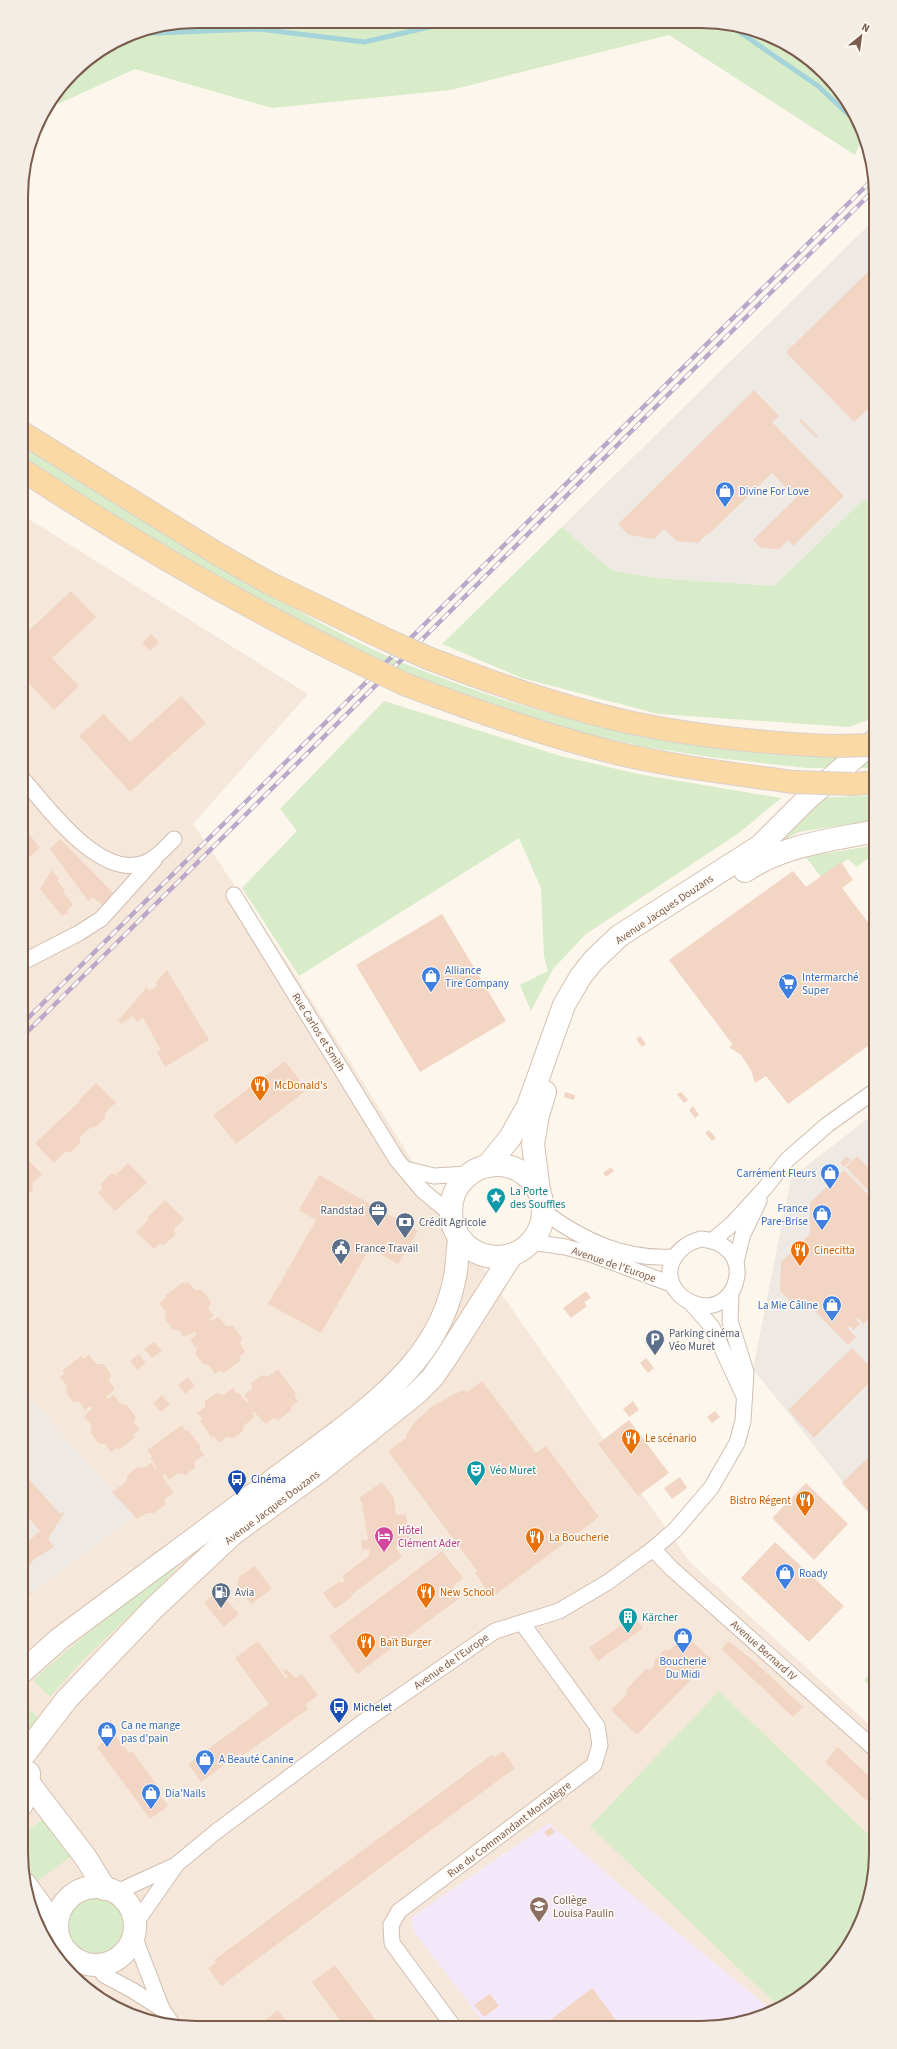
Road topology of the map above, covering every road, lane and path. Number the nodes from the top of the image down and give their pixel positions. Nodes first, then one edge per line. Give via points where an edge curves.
1 (28, 436) edge
2 (28, 473) edge
3 (869, 744) edge
4 (869, 745) edge
5 (869, 783) edge
6 (28, 785) edge
7 (869, 832) edge
8 (174, 838) dead end
9 (158, 856) junction
10 (234, 894) dead end
11 (28, 959) edge
12 (869, 1095) edge
13 (405, 1169) junction
14 (478, 1170) junction
15 (765, 1188) junction
16 (539, 1191) junction
17 (544, 1212) junction
18 (451, 1214) junction
19 (459, 1238) junction
20 (712, 1240) junction
21 (532, 1242) junction
22 (511, 1256) junction
23 (674, 1256) junction
24 (736, 1262) junction
25 (671, 1284) junction
26 (730, 1293) junction
27 (691, 1303) junction
28 (746, 1399) junction
29 (653, 1549) junction
30 (522, 1623) junction
31 (28, 1667) edge
32 (869, 1744) edge
33 (28, 1746) edge
34 (28, 1770) edge
35 (28, 1782) junction
36 (28, 1791) edge
37 (177, 1864) junction
38 (111, 1891) junction
39 (36, 1904) edge
40 (135, 1930) junction
41 (53, 1934) edge
42 (83, 1966) edge
43 (162, 2010) junction
44 (169, 2019) edge
45 (449, 2021) edge

1 - 4 main road, bridge via 216,553 276,587 385,639 492,683 551,702 633,723 717,737 832,746
2 - 5 main road, bridge via 197,578 299,634 404,684 485,715 555,737 678,766 793,782
3 - 14 main road, Avenue Jacques Douzans via 806,800 760,846 619,936 593,961 564,1005 528,1106 510,1138
6 - 9 street via 62,823 99,856 122,866 146,863
7 - 16 main road, Avenue Jacques Douzans via 791,848 759,862 631,945 600,971 570,1019 538,1115 533,1144
8 - 9 street
9 - 11 street via 101,919
10 - 13 street, Rue Carlos et Smith via 397,1160
12 - 15 street via 827,1125 787,1160
13 - 14 street via 434,1176
13 - 18 street, Rue Carlos et Smith via 423,1192
14 - 16 main road via 505,1165 516,1168 525,1174
14 - 18 main road via 458,1186 453,1196
15 - 20 street via 732,1224
15 - 24 street via 743,1234
16 - 17 main road
17 - 21 main road via 542,1224
17 - 23 street, Avenue de l'Europe via 571,1231 623,1252 651,1258
18 - 19 main road
19 - 22 main road via 469,1248 482,1255
19 - 31 main road, Avenue Jacques Douzans via 456,1272 445,1309 426,1347 399,1381 339,1431 59,1639
20 - 23 street via 690,1242
20 - 24 street via 723,1244
21 - 22 main road
21 - 25 street, Avenue de l'Europe via 588,1253
22 - 33 main road, Avenue Jacques Douzans via 432,1378 321,1470 234,1533 155,1607
23 - 25 street
24 - 26 street via 736,1283
25 - 27 street
26 - 27 street via 723,1300 713,1304
26 - 28 street, Avenue de l'Europe via 730,1321 746,1372
27 - 28 street via 712,1328
28 - 29 street, Avenue de l'Europe via 737,1443 711,1488 674,1530
29 - 30 street, Avenue de l'Europe via 608,1582 559,1611
29 - 32 street, Avenue Bernard IV
30 - 37 street, Avenue de l'Europe via 495,1631 472,1645 348,1734
30 - 45 street, Rue du Commandant Montalègre via 597,1726 600,1745 594,1765 399,1911 391,1925 392,1943
34 - 35 main road
35 - 36 main road
35 - 38 main road
37 - 38 street, Avenue de l'Europe
37 - 40 street, Avenue de l'Europe
38 - 40 main road via 133,1910
38 - 41 main road via 84,1888 68,1897 57,1914
39 - 41 main road
40 - 42 main road via 129,1947 120,1957 110,1962
40 - 43 street
41 - 42 main road via 70,1956
42 - 43 street via 132,1990
43 - 44 street

